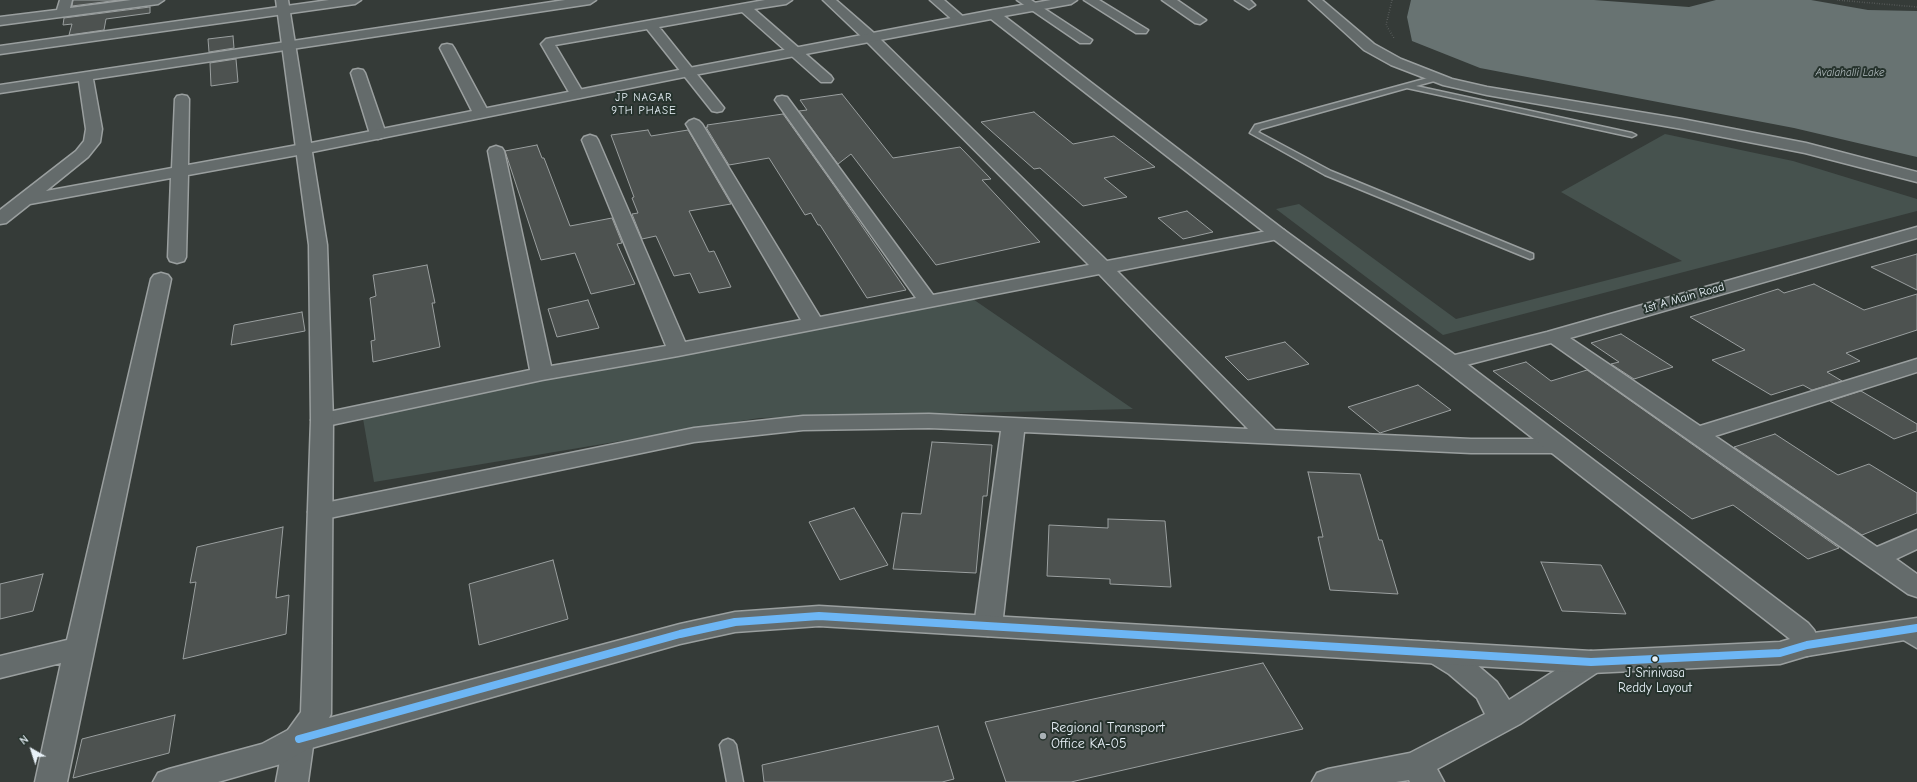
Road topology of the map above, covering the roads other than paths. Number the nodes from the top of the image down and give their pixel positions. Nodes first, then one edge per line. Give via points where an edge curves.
1 (66, 0) edge
2 (158, 0) edge
3 (355, 0) edge
4 (590, 0) edge
5 (786, 0) edge
6 (829, 0) edge
7 (936, 0) edge
8 (1071, 0) edge
9 (1090, 0) edge
10 (1168, 0) edge
11 (1315, 0) edge
12 (1028, 3) edge
13 (283, 5) edge
14 (744, 7) junction
15 (63, 13) junction
16 (993, 14) junction
17 (961, 20) junction
18 (1200, 20) dead end
19 (0, 21) edge
20 (650, 24) junction
21 (158, 28) junction
22 (1141, 30) dead end
23 (870, 37) junction
24 (1085, 40) dead end
25 (289, 46) junction
26 (447, 48) dead end
27 (0, 50) edge
28 (794, 52) junction
29 (689, 72) junction
30 (358, 73) dead end
31 (86, 77) junction
32 (1435, 78) junction
33 (826, 79) dead end
34 (1406, 86) junction
35 (0, 89) edge
36 (577, 94) junction
37 (182, 100) dead end
38 (782, 100) dead end
39 (717, 108) dead end
40 (481, 113) junction
41 (694, 124) dead end
42 (378, 134) junction
43 (1632, 135) dead end
44 (590, 140) dead end
45 (303, 149) junction
46 (496, 151) dead end
47 (180, 172) junction
48 (1917, 177) edge
49 (23, 200) junction
50 (0, 219) edge
51 (1917, 232) edge
52 (1278, 234) junction
53 (1530, 256) dead end
54 (177, 257) dead end
55 (1103, 268) junction
56 (161, 279) dead end
57 (928, 301) junction
58 (814, 324) junction
59 (1554, 336) junction
60 (678, 350) junction
61 (1451, 363) junction
62 (1917, 365) edge
63 (542, 374) junction
64 (322, 420) junction
65 (1013, 426) junction
66 (1696, 435) junction
67 (1268, 437) junction
68 (1559, 446) junction
69 (320, 512) junction
70 (1917, 539) edge
71 (1875, 558) junction
72 (1917, 587) edge
73 (988, 626) junction
74 (1910, 633) edge
75 (1807, 645) junction
76 (79, 648) junction
77 (1438, 653) junction
78 (1591, 662) junction
79 (0, 667) edge
80 (1502, 719) junction
81 (299, 739) junction
82 (728, 745) dead end
83 (1422, 774) edge
84 (51, 782) edge
85 (169, 782) edge
86 (292, 782) edge
87 (735, 782) edge
88 (1328, 782) edge

1 - 15 street
2 - 15 street
2 - 21 street
3 - 13 street
4 - 25 street
5 - 14 street
6 - 23 street
7 - 17 street
8 - 12 street
9 - 22 street
10 - 18 street
11 - 32 street via 1370,47 1396,62
12 - 16 street
12 - 24 street
13 - 21 street
13 - 25 street
14 - 20 street
14 - 28 street
15 - 19 street
16 - 17 street
16 - 52 street
17 - 23 street
20 - 29 street
20 - 36 street via 548,44
21 - 27 street
23 - 28 street
23 - 55 street
25 - 31 street
25 - 45 street
26 - 40 street
28 - 29 street
28 - 33 street
29 - 36 street
29 - 39 street
30 - 42 street
31 - 35 street
31 - 49 street via 94,129 92,142 82,154
32 - 34 lane
32 - 48 street via 1487,91 1799,147
34 - 43 lane
34 - 53 lane via 1258,127 1254,133 1328,173
36 - 40 street
37 - 47 street
38 - 57 street
40 - 42 street
41 - 58 street
42 - 45 street
44 - 60 street
45 - 47 street
45 - 64 street via 318,245
46 - 63 street
47 - 49 street
47 - 54 street
49 - 50 street
51 - 59 street, 1st A Main Road
52 - 55 street
52 - 61 street
55 - 57 street
55 - 67 street
56 - 76 street
57 - 58 street
58 - 60 street
59 - 61 street, 1st A Main Road
59 - 66 street
60 - 63 street
61 - 68 street
62 - 66 street
63 - 64 street
64 - 69 street
65 - 67 street
65 - 69 street via 929,421 803,422 694,435
65 - 73 street
66 - 71 street
67 - 68 street via 1471,446
68 - 75 street via 1798,630
69 - 81 street via 316,714
70 - 71 street
71 - 72 street
73 - 77 street
73 - 81 street via 819,616 735,622 680,634
74 - 75 street
75 - 78 street via 1780,653
76 - 79 street
76 - 84 street
77 - 78 street
77 - 80 street via 1459,666 1487,690 1496,703
78 - 80 street
80 - 83 street
81 - 85 street via 270,755
81 - 86 street
82 - 87 lane
83 - 88 street

